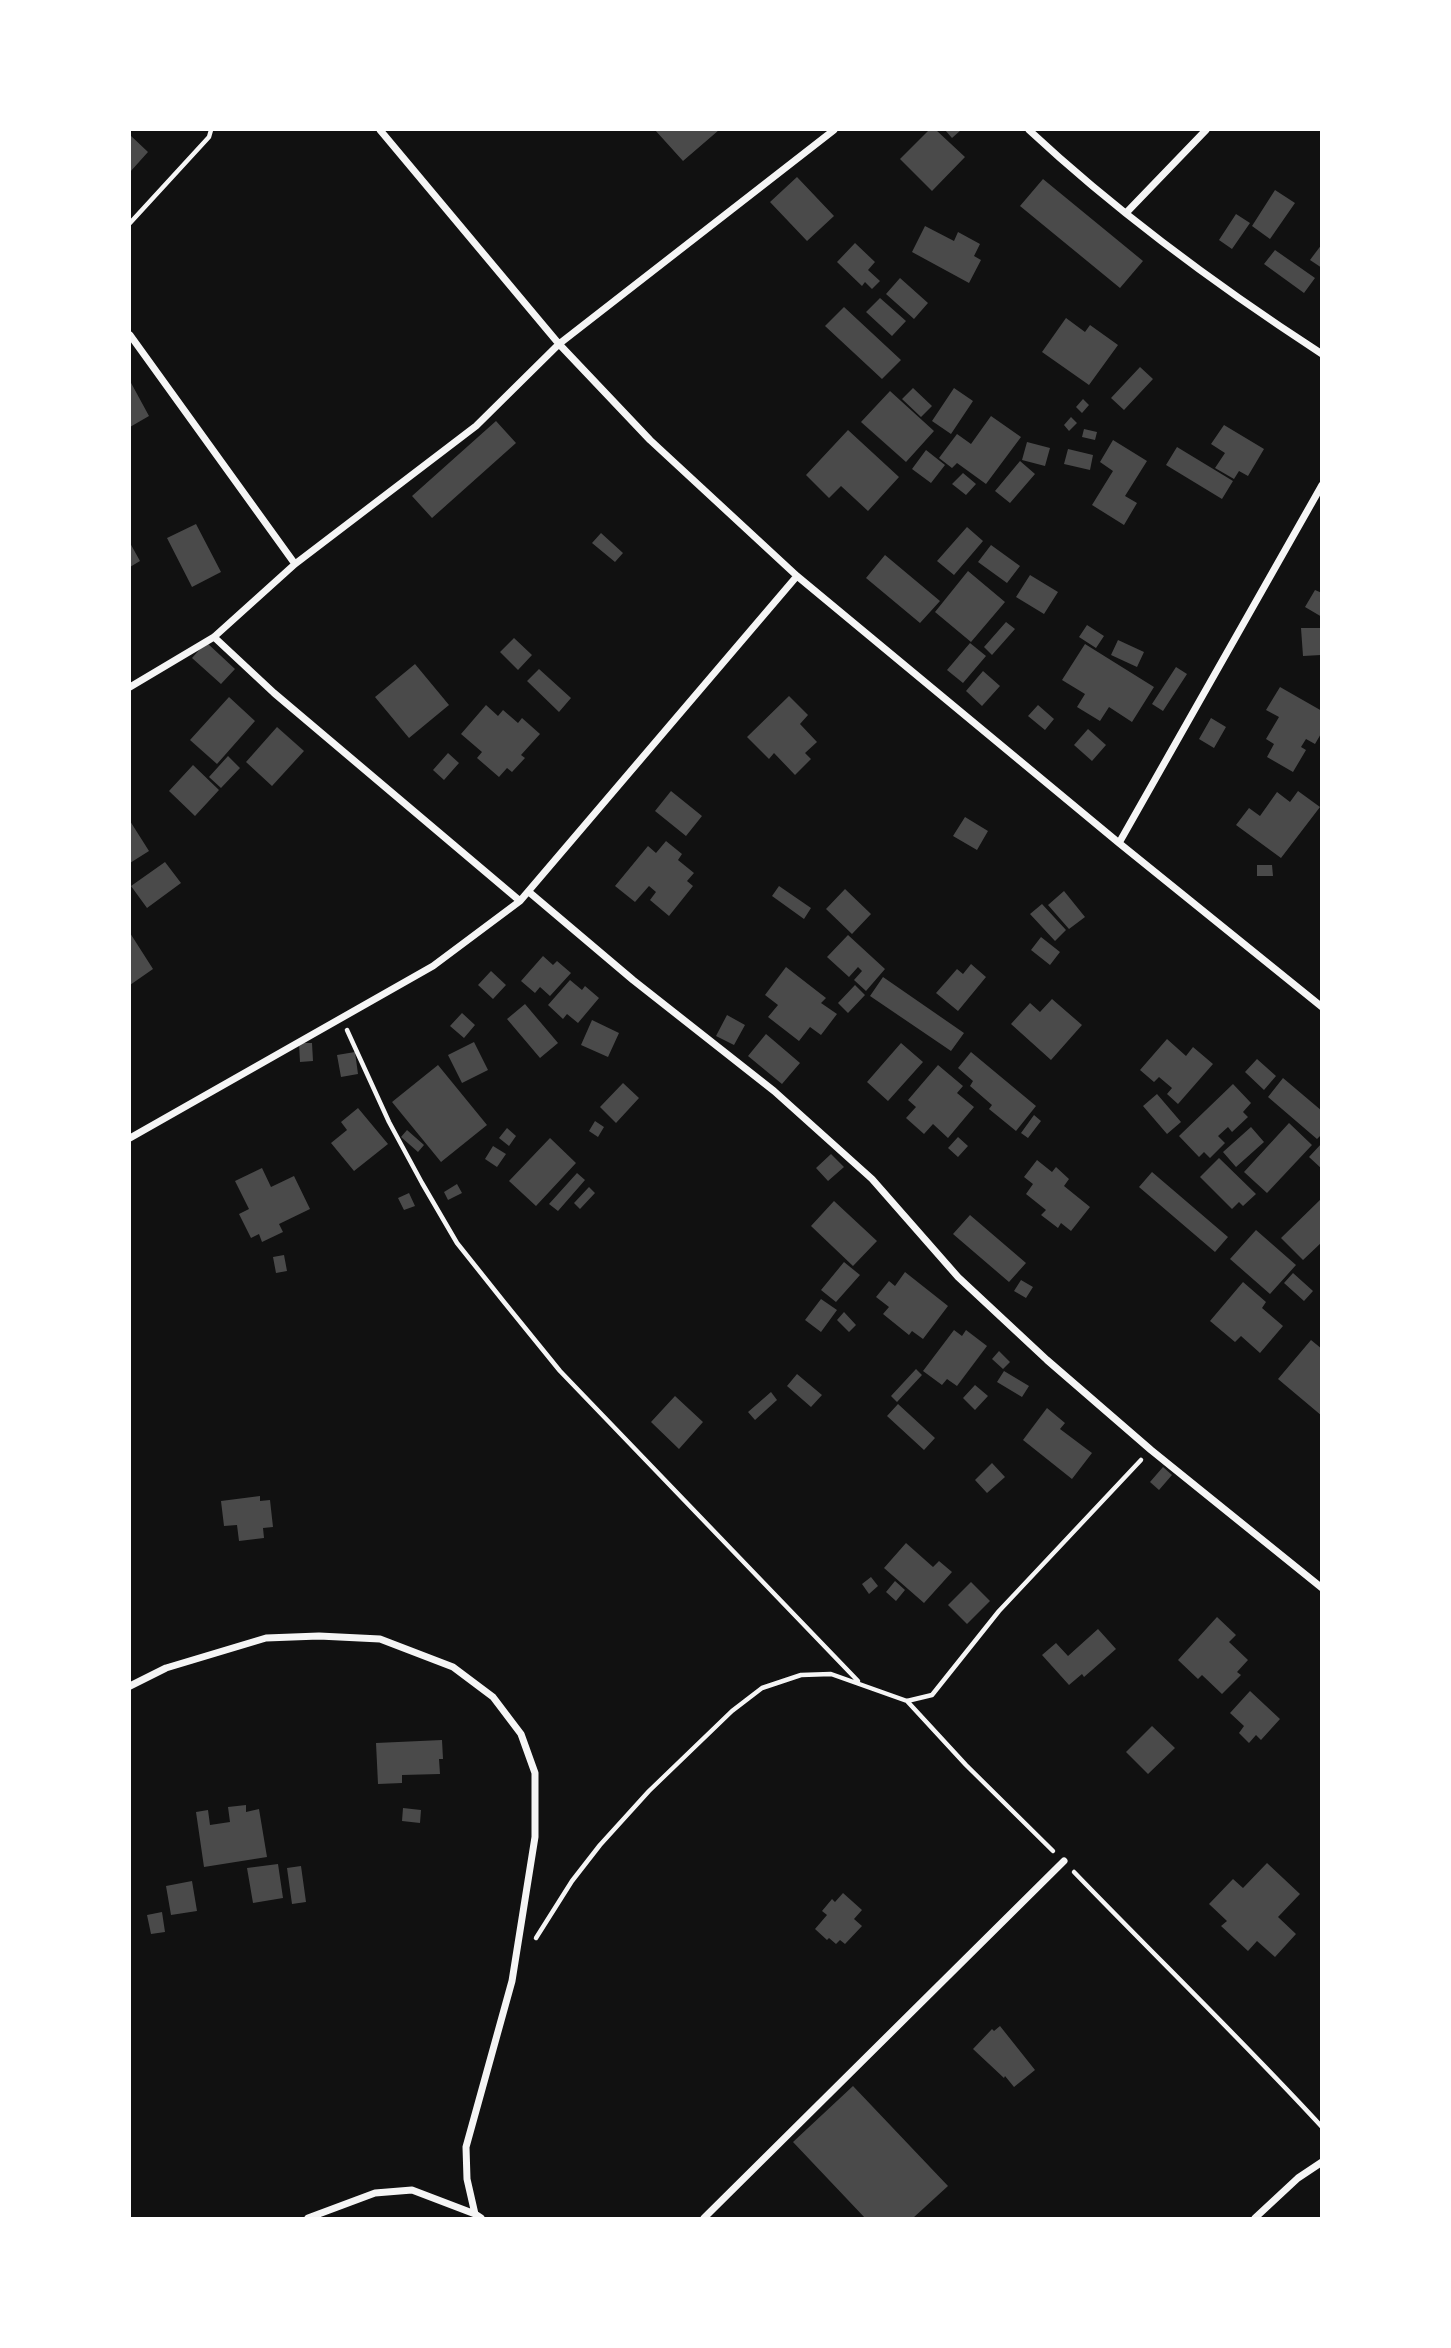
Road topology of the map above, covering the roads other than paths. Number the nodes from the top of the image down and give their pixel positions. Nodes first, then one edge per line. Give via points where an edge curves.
1 (380, 130) edge
2 (834, 130) edge
3 (1029, 130) edge
4 (1206, 130) edge
5 (1126, 213) junction
6 (130, 335) edge
7 (559, 344) junction
8 (1321, 354) edge
9 (1321, 485) edge
10 (295, 564) junction
11 (797, 576) junction
12 (214, 637) junction
13 (130, 687) edge
14 (1119, 843) junction
15 (529, 892) junction
16 (520, 901) junction
17 (1321, 1007) edge
18 (130, 1138) edge
19 (1321, 1588) edge
20 (130, 1686) edge
21 (1063, 1861) road end
22 (1321, 2162) edge
23 (478, 2216) edge
24 (308, 2218) edge
25 (704, 2218) edge
26 (1255, 2218) edge

1 - 7 street
2 - 7 street
3 - 5 street
4 - 5 street
5 - 8 street
6 - 10 street
7 - 10 street via 476,426
7 - 11 street via 650,440
9 - 14 street
10 - 12 street
11 - 14 street
11 - 15 street
12 - 13 street
12 - 16 street
14 - 17 street
15 - 16 street
15 - 19 street via 774,1091 872,1180 958,1277 1047,1360
16 - 18 street via 433,966
20 - 23 street via 166,1668 266,1638 380,1639 453,1667 493,1697 521,1734 535,1773 535,1837 512,1981 466,2147 467,2179
21 - 25 street
22 - 26 street
23 - 24 street via 412,2190 375,2193

